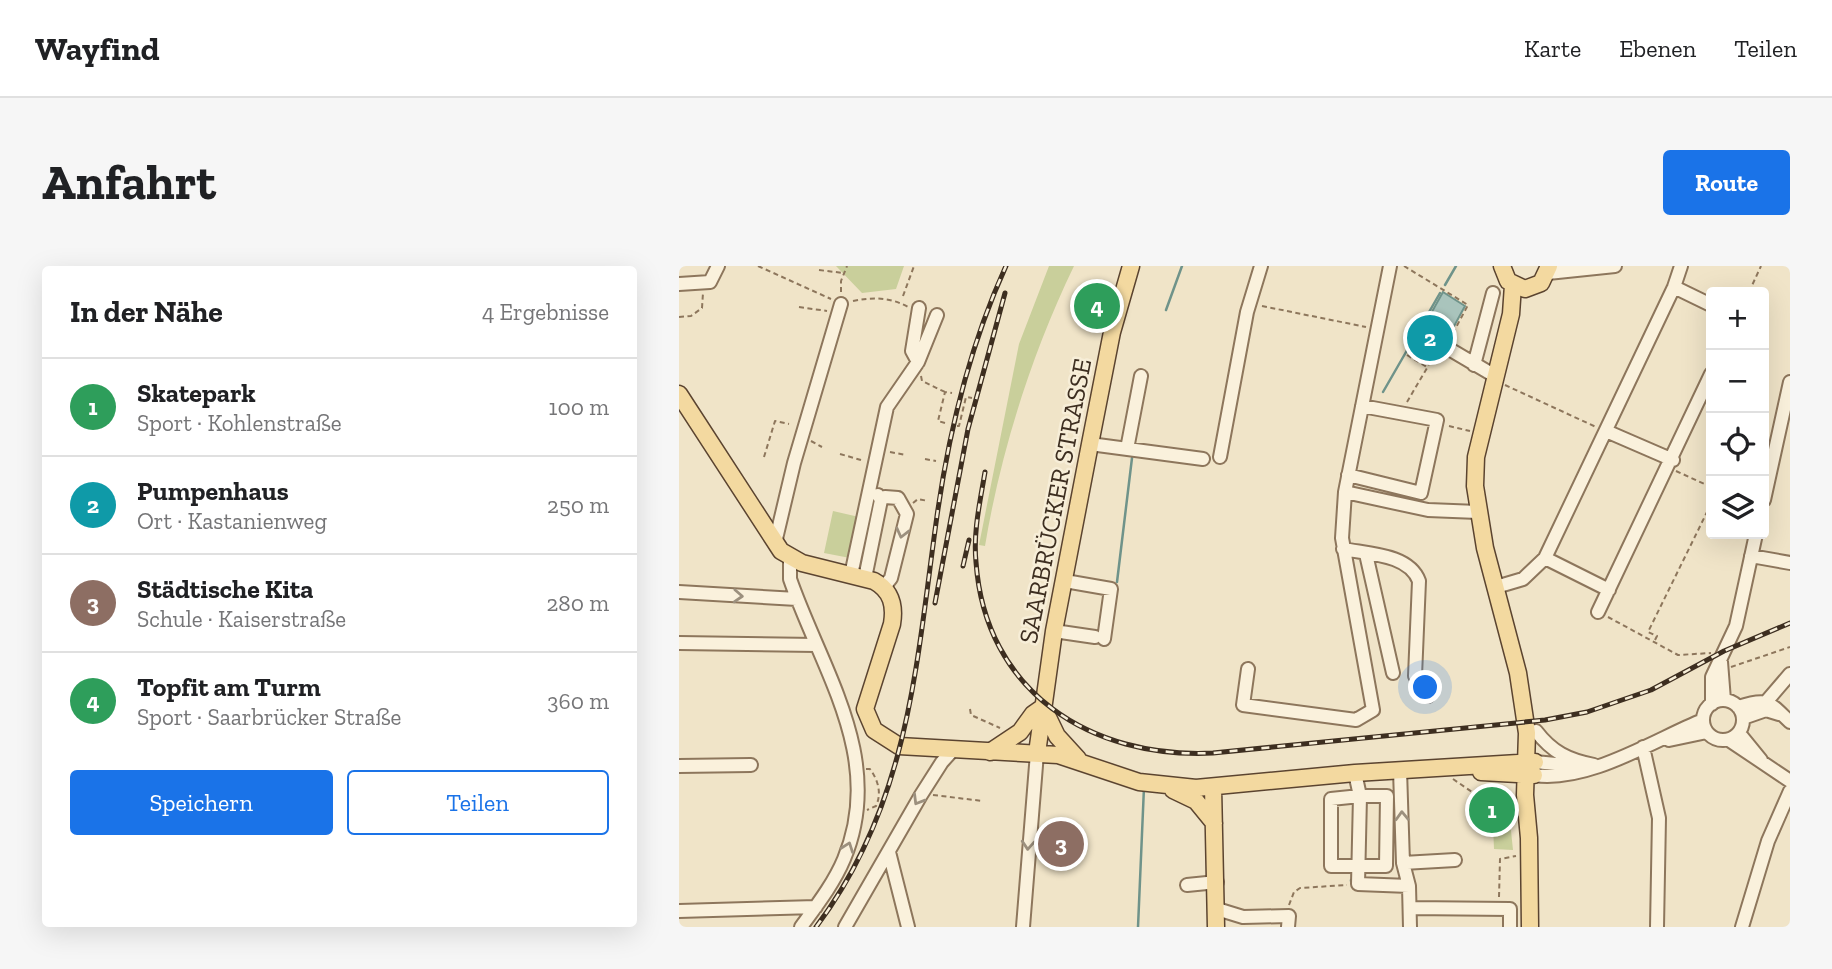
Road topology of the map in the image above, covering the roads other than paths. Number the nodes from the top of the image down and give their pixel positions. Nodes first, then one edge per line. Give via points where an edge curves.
1 (718, 266) edge
2 (1131, 266) edge
3 (1261, 266) edge
4 (1390, 266) edge
5 (1502, 266) edge
6 (1615, 266) edge
7 (1681, 266) edge
8 (1580, 267) edge
9 (1548, 270) edge
10 (679, 284) edge
11 (1519, 287) junction
12 (1674, 287) junction
13 (1493, 293) dead end
14 (1706, 302) edge
15 (840, 308) road end
16 (918, 311) road end
17 (937, 315) dead end
18 (1439, 343) dead end
19 (918, 362) junction
20 (1474, 365) junction
21 (1141, 376) dead end
22 (1494, 378) junction
23 (1790, 382) edge
24 (1706, 385) edge
25 (679, 394) edge
26 (1362, 406) junction
27 (1606, 431) junction
28 (1090, 444) junction
29 (1127, 449) junction
30 (1220, 457) dead end
31 (1203, 459) dead end
32 (1671, 464) junction
33 (1349, 475) junction
34 (1769, 477) edge
35 (869, 488) junction
36 (1345, 492) junction
37 (881, 500) junction
38 (1478, 512) junction
39 (1755, 539) edge
40 (775, 543) junction
41 (1343, 549) junction
42 (1366, 554) junction
43 (1751, 556) junction
44 (790, 558) junction
45 (1545, 558) junction
46 (1790, 563) edge
47 (858, 576) junction
48 (1065, 581) junction
49 (884, 587) junction
50 (1496, 587) junction
51 (1609, 590) junction
52 (679, 592) edge
53 (797, 599) junction
54 (1598, 612) road end
55 (1054, 631) junction
56 (679, 643) edge
57 (816, 645) junction
58 (1724, 651) junction
59 (1248, 669) dead end
60 (1393, 673) dead end
61 (1790, 674) edge
62 (1428, 696) dead end
63 (1718, 702) junction
64 (1766, 702) junction
65 (1043, 706) junction
66 (1741, 712) junction
67 (1787, 719) edge
68 (1705, 726) junction
69 (1531, 732) junction
70 (1734, 736) junction
71 (1643, 747) junction
72 (952, 751) junction
73 (989, 752) junction
74 (1037, 752) junction
75 (1510, 761) junction
76 (1083, 762) junction
77 (751, 765) dead end
78 (679, 766) edge
79 (1598, 766) junction
80 (1420, 768) junction
81 (1530, 768) junction
82 (1400, 770) junction
83 (1355, 773) junction
84 (1790, 781) edge
85 (1158, 784) junction
86 (1213, 787) junction
87 (1790, 791) edge
88 (1360, 796) junction
89 (1215, 825) junction
90 (889, 852) junction
91 (1455, 860) dead end
92 (1403, 863) junction
93 (1358, 866) junction
94 (1217, 883) junction
95 (1187, 884) dead end
96 (1409, 886) junction
97 (816, 907) junction
98 (1410, 908) junction
99 (1217, 909) junction
100 (679, 911) edge
101 (1243, 922) edge
102 (1289, 922) edge
103 (801, 927) edge
104 (845, 927) edge
105 (908, 927) edge
106 (1023, 927) edge
107 (1216, 927) edge
108 (1410, 927) edge
109 (1510, 927) edge
110 (1530, 927) edge
111 (1657, 927) edge
112 (1742, 927) edge

1 - 10 street via 714,278 706,282
2 - 28 main road, SAARBRÜCKER STRASSE via 1112,332
3 - 30 street
4 - 26 street
5 - 11 main road via 1504,276
6 - 8 street
7 - 12 street
8 - 9 street
9 - 11 main road via 1541,283
11 - 22 main road
12 - 14 street
12 - 27 street
13 - 20 street
15 - 40 street
16 - 19 street via 912,351
17 - 19 street
18 - 20 street
19 - 35 street via 887,407
20 - 22 street
21 - 29 street
22 - 38 main road via 1475,476
23 - 34 street
24 - 32 street
25 - 40 main road
26 - 33 street
26 - 33 street via 1437,420 1420,493
27 - 32 street
27 - 45 street
28 - 29 street
28 - 48 main road, SAARBRÜCKER STRASSE
29 - 31 street
32 - 51 street
33 - 36 street
35 - 37 street
35 - 47 street
36 - 38 street via 1428,510
36 - 41 street
37 - 47 street
37 -> 49 street via 898,498 907,514 891,578
38 - 50 main road
39 - 43 street
40 - 44 main road
41 - 42 street
41 - 59 street via 1373,710 1356,720 1243,705
42 - 60 street
42 - 62 street via 1406,563 1417,575 1415,676
43 - 46 street
43 - 58 street via 1736,626
44 - 47 main road
44 - 53 street via 790,579
45 - 50 street via 1523,579
45 - 51 street
47 - 49 main road
48 - 55 main road, SAARBRÜCKER STRASSE
48 - 55 street via 1111,589 1099,638
49 - 72 main road via 893,603 892,624 866,699 865,716 880,736 899,746
50 - 69 main road
51 - 54 street
52 -> 53 street
53 - 57 street
55 - 65 main road, SAARBRÜCKER STRASSE
56 - 57 street
97 -> 57 street via 843,860 857,811 858,769 851,734
58 - 63 street
58 - 63 street via 1711,677
61 - 64 street
63 - 66 street
63 - 68 street
64 - 66 street
64 - 67 street
65 - 73 main road via 1020,732
65 - 74 main road, SAARBRÜCKER STRASSE
65 - 76 main road via 1059,740
66 - 67 street via 1766,710
66 - 70 street
68 - 70 street via 1717,740
68 - 71 street
69 - 75 main road
69 - 79 street via 1568,760
69 - 81 main road
70 - 84 street
71 - 79 street
71 - 111 street via 1659,818
72 - 73 main road
72 -> 90 street via 941,762
73 - 74 main road
74 - 76 main road
74 -> 106 street via 1026,802
75 - 80 main road
75 - 81 main road
76 - 85 main road via 1114,776
77 - 78 street
79 - 81 street via 1551,778
80 - 81 main road
80 - 82 main road
81 - 110 main road
82 - 83 main road
92 -> 82 street
83 - 86 main road
83 - 88 street
85 - 86 main road
85 - 89 main road via 1196,801
86 - 89 main road
87 - 112 street via 1767,841
88 - 93 street
88 - 93 street via 1331,799 1331,866
88 - 93 street via 1387,796 1386,866
89 - 94 main road
90 - 104 street
90 - 105 street
91 - 92 street
92 - 96 street
93 - 96 street via 1358,884
94 - 95 street
94 - 99 main road
96 - 98 street
97 - 100 street
97 - 103 street
98 - 108 street
98 - 109 street via 1510,909
99 - 101 street
99 - 107 main road
101 - 102 street

